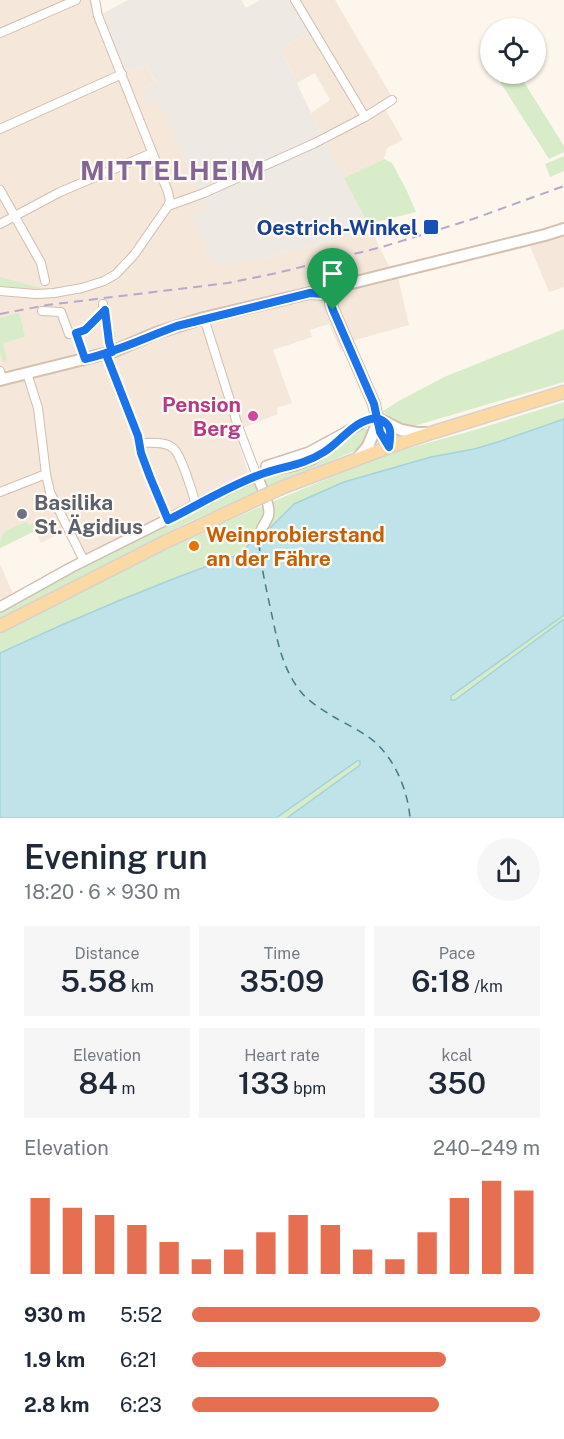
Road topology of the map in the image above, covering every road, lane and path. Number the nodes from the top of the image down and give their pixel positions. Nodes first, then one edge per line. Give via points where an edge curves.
1 (75, 0) edge
2 (95, 0) edge
3 (295, 0) edge
4 (0, 33) edge
5 (122, 74) junction
6 (392, 100) dead end
7 (364, 117) junction
8 (0, 129) edge
9 (152, 153) junction
10 (0, 190) edge
11 (168, 206) junction
12 (14, 216) junction
13 (0, 224) edge
14 (564, 229) edge
15 (45, 281) dead end
16 (0, 291) edge
17 (332, 297) junction
18 (42, 311) dead end
19 (204, 318) junction
20 (76, 333) junction
21 (109, 353) junction
22 (85, 359) junction
23 (27, 373) junction
24 (1, 377) edge
25 (564, 392) edge
26 (381, 422) junction
27 (434, 432) junction
28 (140, 443) junction
29 (389, 447) junction
30 (357, 459) junction
31 (46, 474) junction
32 (257, 476) junction
33 (0, 492) edge
34 (196, 505) junction
35 (168, 520) junction
36 (259, 539) dead end
37 (84, 561) junction
38 (0, 607) edge
39 (0, 626) edge

1 - 4 street
2 - 5 street
3 - 7 street
5 - 8 street
5 - 9 street
6 - 7 street
7 - 11 street via 315,143
9 - 11 street via 168,192
9 - 12 street via 72,186
10 - 12 street
11 - 16 street via 134,255 111,278 44,294
12 - 13 street
12 - 15 street via 41,263
14 - 17 main road via 348,284
17 - 19 main road via 310,293
17 - 26 main road via 332,308
18 - 20 street via 61,312 69,334
19 - 21 main road
19 - 32 street
20 - 21 street via 85,330 104,307
20 - 22 street
21 - 22 main road
21 - 28 street
22 - 23 main road
23 - 24 main road
23 - 31 street via 38,408
25 - 27 main road
26 - 27 main road via 409,432
26 - 29 main road
26 - 30 main road
26 - 32 street via 370,419 349,430 313,459
27 - 29 main road
28 - 34 street via 161,444 176,450
28 - 35 street
29 - 30 main road
30 - 39 main road, bridge via 165,542
31 - 33 street
31 - 37 street via 50,492
32 - 34 street
32 - 36 street via 269,510
34 - 35 street
35 - 37 street
37 - 38 street

